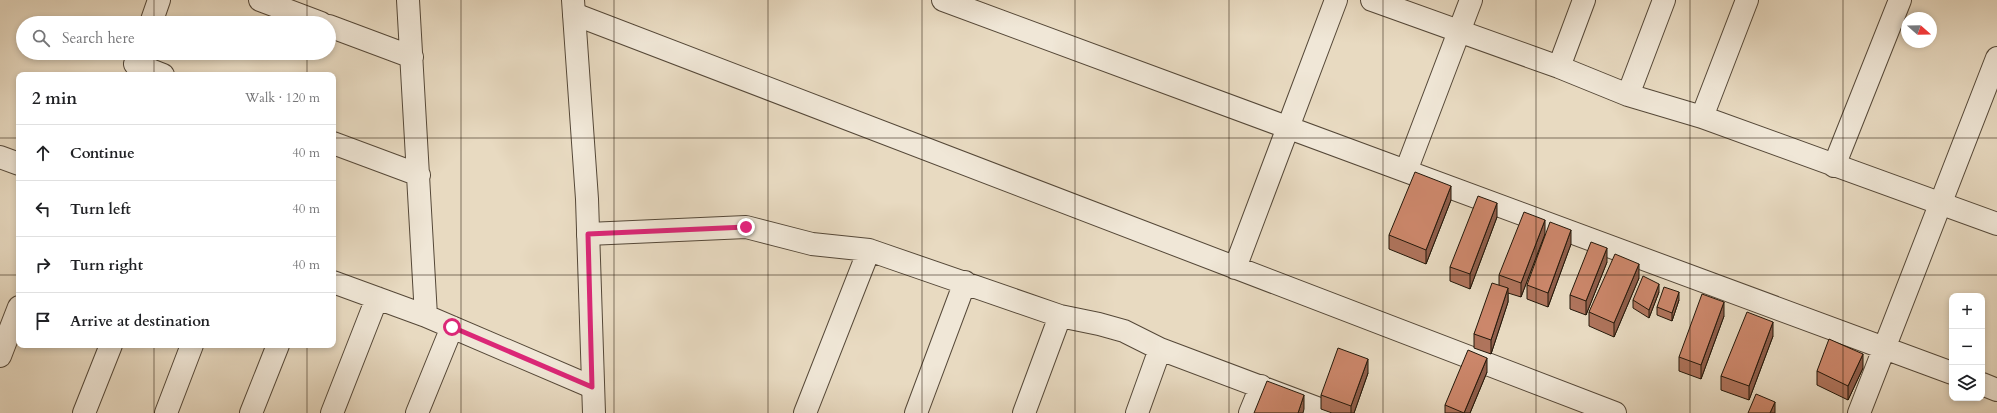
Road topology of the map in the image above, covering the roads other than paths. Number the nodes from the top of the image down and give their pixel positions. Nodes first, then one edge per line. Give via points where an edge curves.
1 (159, 0) edge
2 (260, 0) edge
3 (408, 0) edge
4 (943, 0) edge
5 (1336, 0) edge
6 (1372, 0) edge
7 (1471, 0) edge
8 (1584, 0) edge
9 (1664, 0) edge
10 (1748, 0) edge
11 (1900, 0) edge
12 (574, 7) edge
13 (153, 16) edge
14 (302, 16) edge
15 (336, 29) edge
16 (1459, 31) junction
17 (412, 57) junction
18 (1997, 58) edge
19 (135, 64) edge
20 (1559, 67) junction
21 (155, 72) edge
22 (1628, 95) junction
23 (1702, 117) junction
24 (1288, 128) junction
25 (336, 144) edge
26 (0, 157) edge
27 (16, 163) edge
28 (1834, 166) junction
29 (1406, 171) junction
30 (419, 175) junction
31 (1941, 204) junction
32 (1997, 224) edge
33 (588, 234) junction
34 (869, 250) junction
35 (1235, 268) junction
36 (966, 282) junction
37 (336, 283) edge
38 (377, 298) junction
39 (16, 315) edge
40 (426, 316) junction
41 (1060, 316) junction
42 (452, 327) junction
43 (110, 348) edge
44 (191, 348) edge
45 (277, 348) edge
46 (1884, 348) junction
47 (1160, 349) junction
48 (0, 356) edge
49 (1949, 372) edge
50 (1985, 385) edge
51 (1261, 386) junction
52 (592, 387) junction
53 (1997, 390) edge
54 (1586, 408) edge
55 (84, 413) edge
56 (166, 413) edge
57 (251, 413) edge
58 (332, 413) edge
59 (417, 413) edge
60 (594, 413) edge
61 (805, 413) edge
62 (916, 413) edge
63 (1024, 413) edge
64 (1137, 413) edge
65 (1250, 413) edge
66 (1330, 413) edge
67 (1615, 413) edge
68 (1859, 413) edge

1 - 13 street
2 - 14 street
3 - 17 street
4 - 24 street
5 - 24 street
6 - 16 street
7 - 16 street
8 - 20 street
9 - 22 street
10 - 23 street
11 - 28 street
12 - 33 street
12 - 35 street
15 - 17 street
16 - 20 street
16 - 29 street
17 - 30 street
18 - 31 street
19 - 21 street
20 - 22 street
22 - 23 street
23 - 28 street
24 - 29 street
24 - 35 street
25 - 30 street
26 - 27 street
28 - 31 street
29 - 46 street
30 - 40 street
31 - 32 street
31 - 46 street
33 - 34 street via 746,227 812,244
33 - 52 street
34 - 36 street
34 - 61 street
35 - 54 street
36 - 41 street
36 - 62 street
37 - 38 street
38 - 40 street
38 - 58 street
39 - 48 street
40 - 42 street
41 - 47 street via 1124,331
41 - 63 street
42 - 52 street
42 - 59 street
43 - 55 street
44 - 56 street
45 - 57 street
46 - 49 street
46 - 68 street
47 - 51 street
47 - 64 street
50 - 53 street
51 - 65 street
51 - 66 street
52 - 60 street
54 - 67 street

